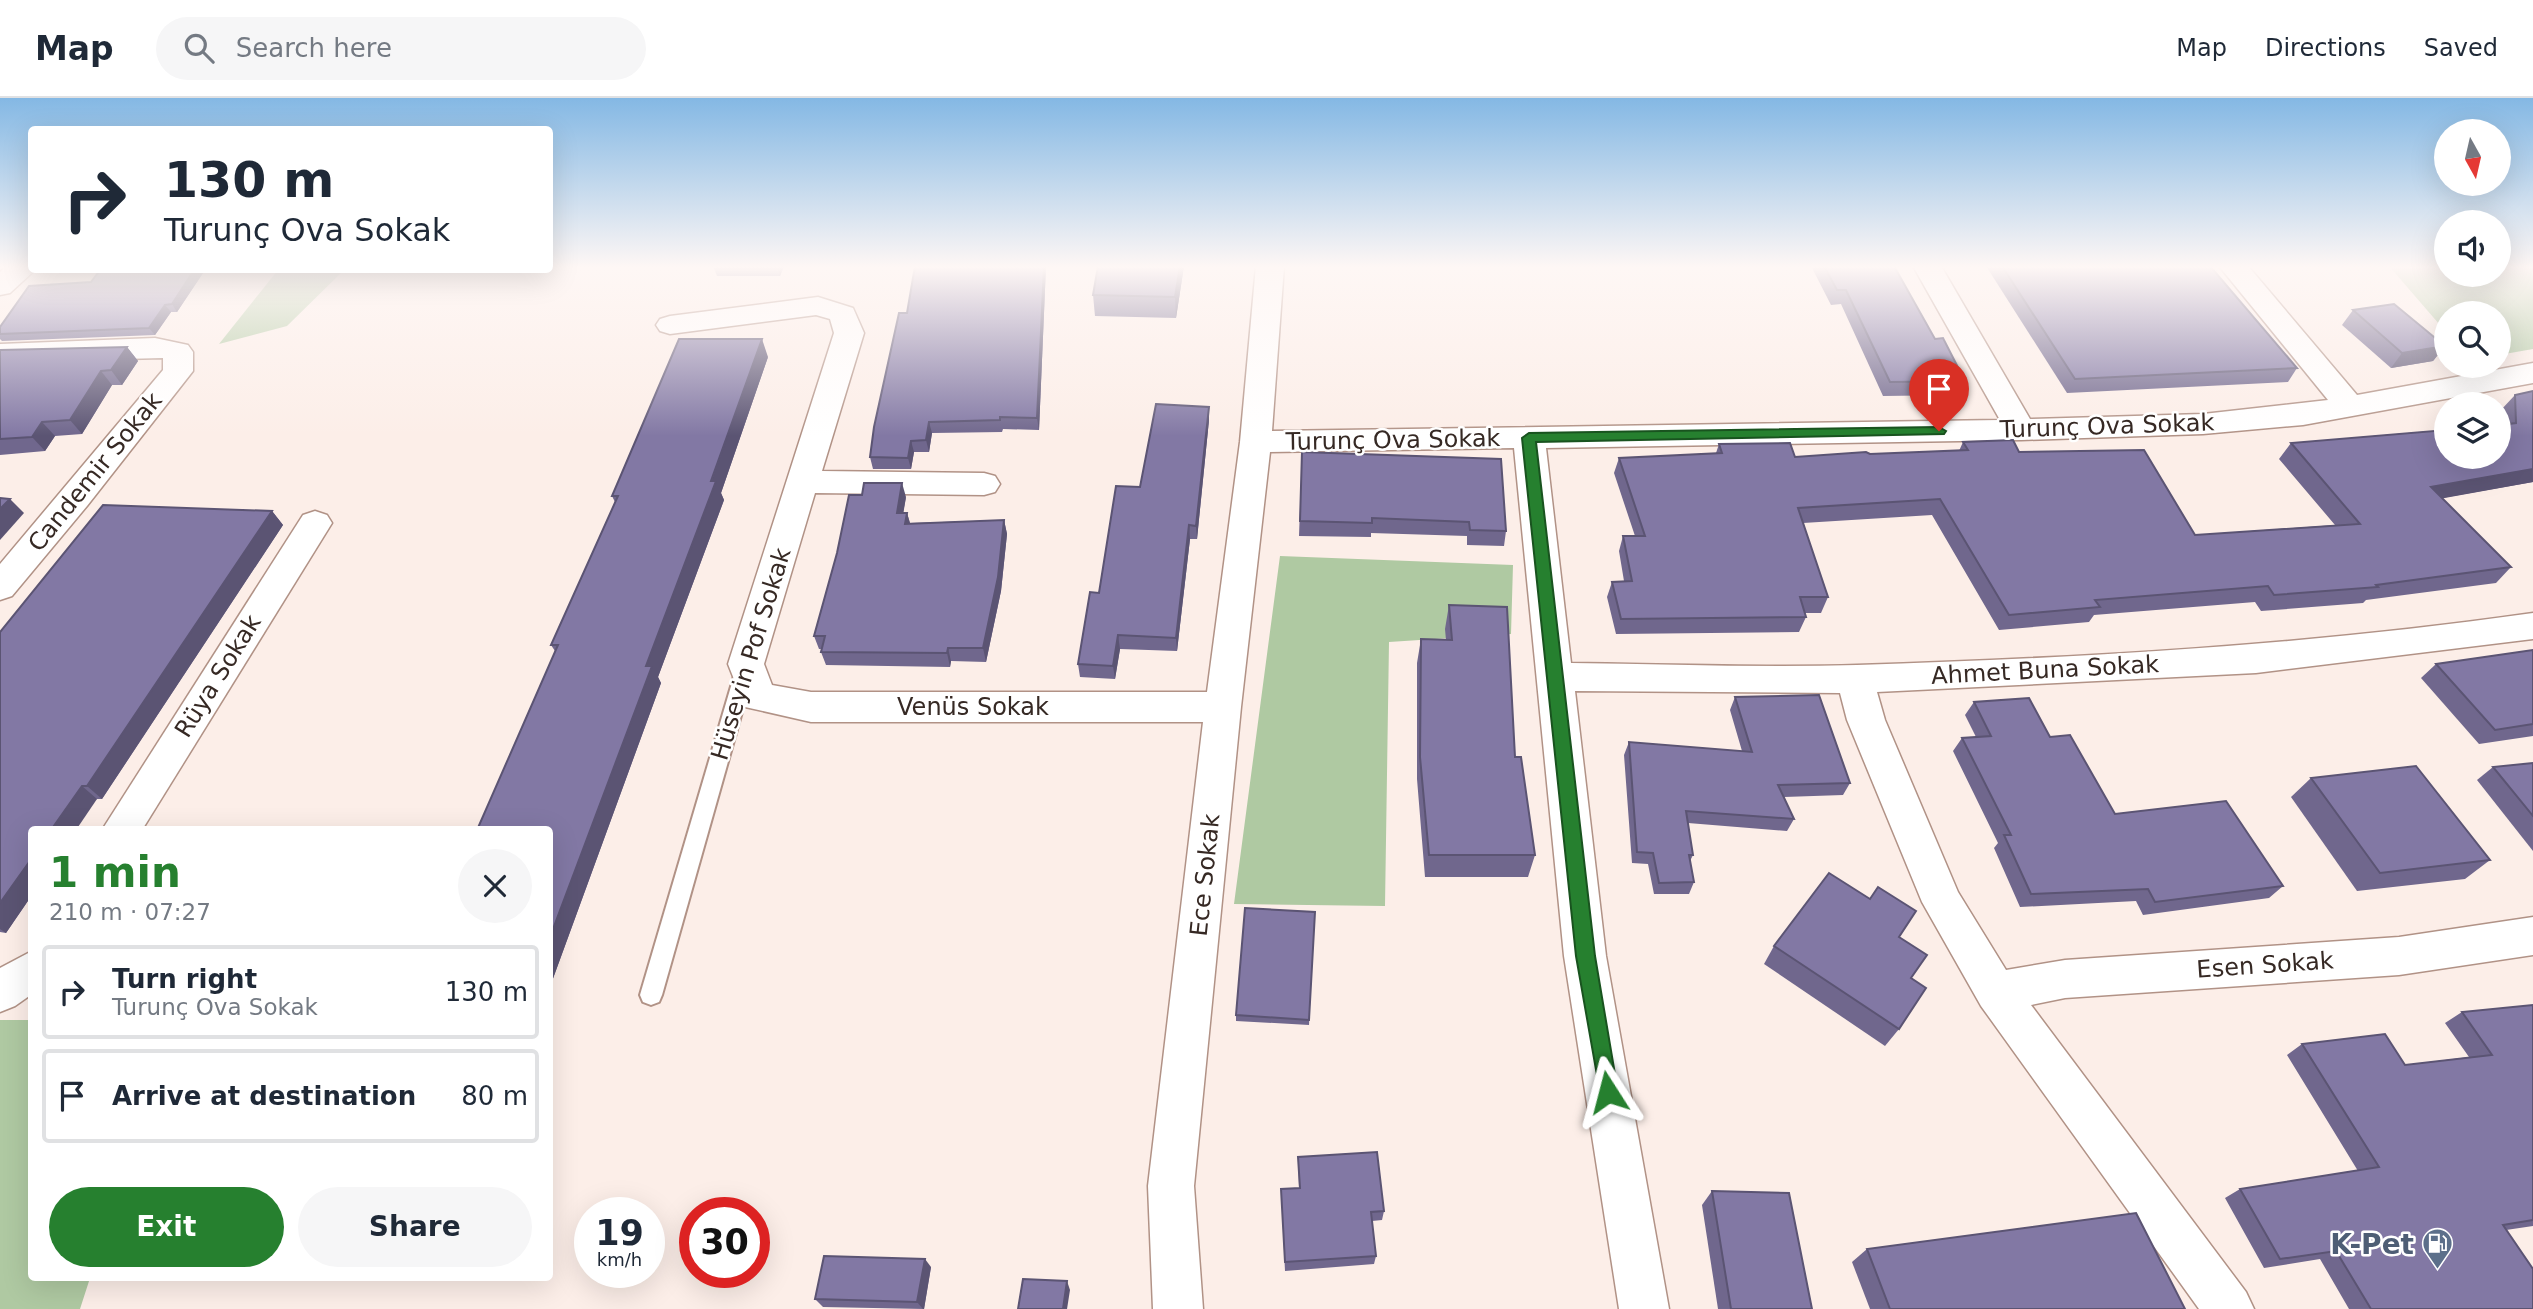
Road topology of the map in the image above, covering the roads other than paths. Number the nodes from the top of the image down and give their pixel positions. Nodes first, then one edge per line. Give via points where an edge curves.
1 (689, 323) edge
2 (846, 323) edge
3 (1266, 323) edge
4 (1959, 323) edge
5 (2280, 323) edge
6 (670, 325) dead end
7 (0, 353) edge
8 (2533, 373) edge
9 (2350, 407) junction
10 (2021, 430) junction
11 (1529, 438) junction
12 (1256, 442) junction
13 (803, 482) junction
14 (984, 484) dead end
15 (316, 523) dead end
16 (0, 587) edge
17 (2533, 626) edge
18 (747, 664) junction
19 (1555, 677) junction
20 (1855, 679) junction
21 (1223, 707) junction
22 (124, 826) edge
23 (2533, 936) edge
24 (28, 973) edge
25 (0, 992) edge
26 (1996, 992) junction
27 (651, 995) dead end
28 (1178, 1309) edge
29 (1644, 1309) edge
30 (2229, 1309) edge

1 - 6 street, Hüseyin Pof Sokak
2 - 13 street, Hüseyin Pof Sokak via 849,333
3 - 12 street
4 - 10 street
5 - 9 street
7 - 16 street, Candemir Sokak via 155,347 178,352 178,371
8 - 9 street, Turunç Ova Sokak
9 - 10 street, Turunç Ova Sokak via 2203,424
10 - 11 street, Turunç Ova Sokak
11 - 12 street, Turunç Ova Sokak
11 - 19 street
12 - 21 street, Ece Sokak
13 - 14 street
13 - 18 street, Hüseyin Pof Sokak
15 - 22 street, Rüya Sokak
17 - 20 street, Ahmet Buna Sokak via 2256,659
18 - 21 street, Venüs Sokak via 758,697 810,706
18 - 27 lane, Hüseyin Pof Sokak
19 - 20 street, Ahmet Buna Sokak
19 - 29 street via 1586,956
20 - 26 street via 1866,720 1942,902
21 - 28 street, Ece Sokak via 1171,1186
23 - 26 street, Esen Sokak via 2399,957 2064,979
24 - 25 street
26 - 30 street

